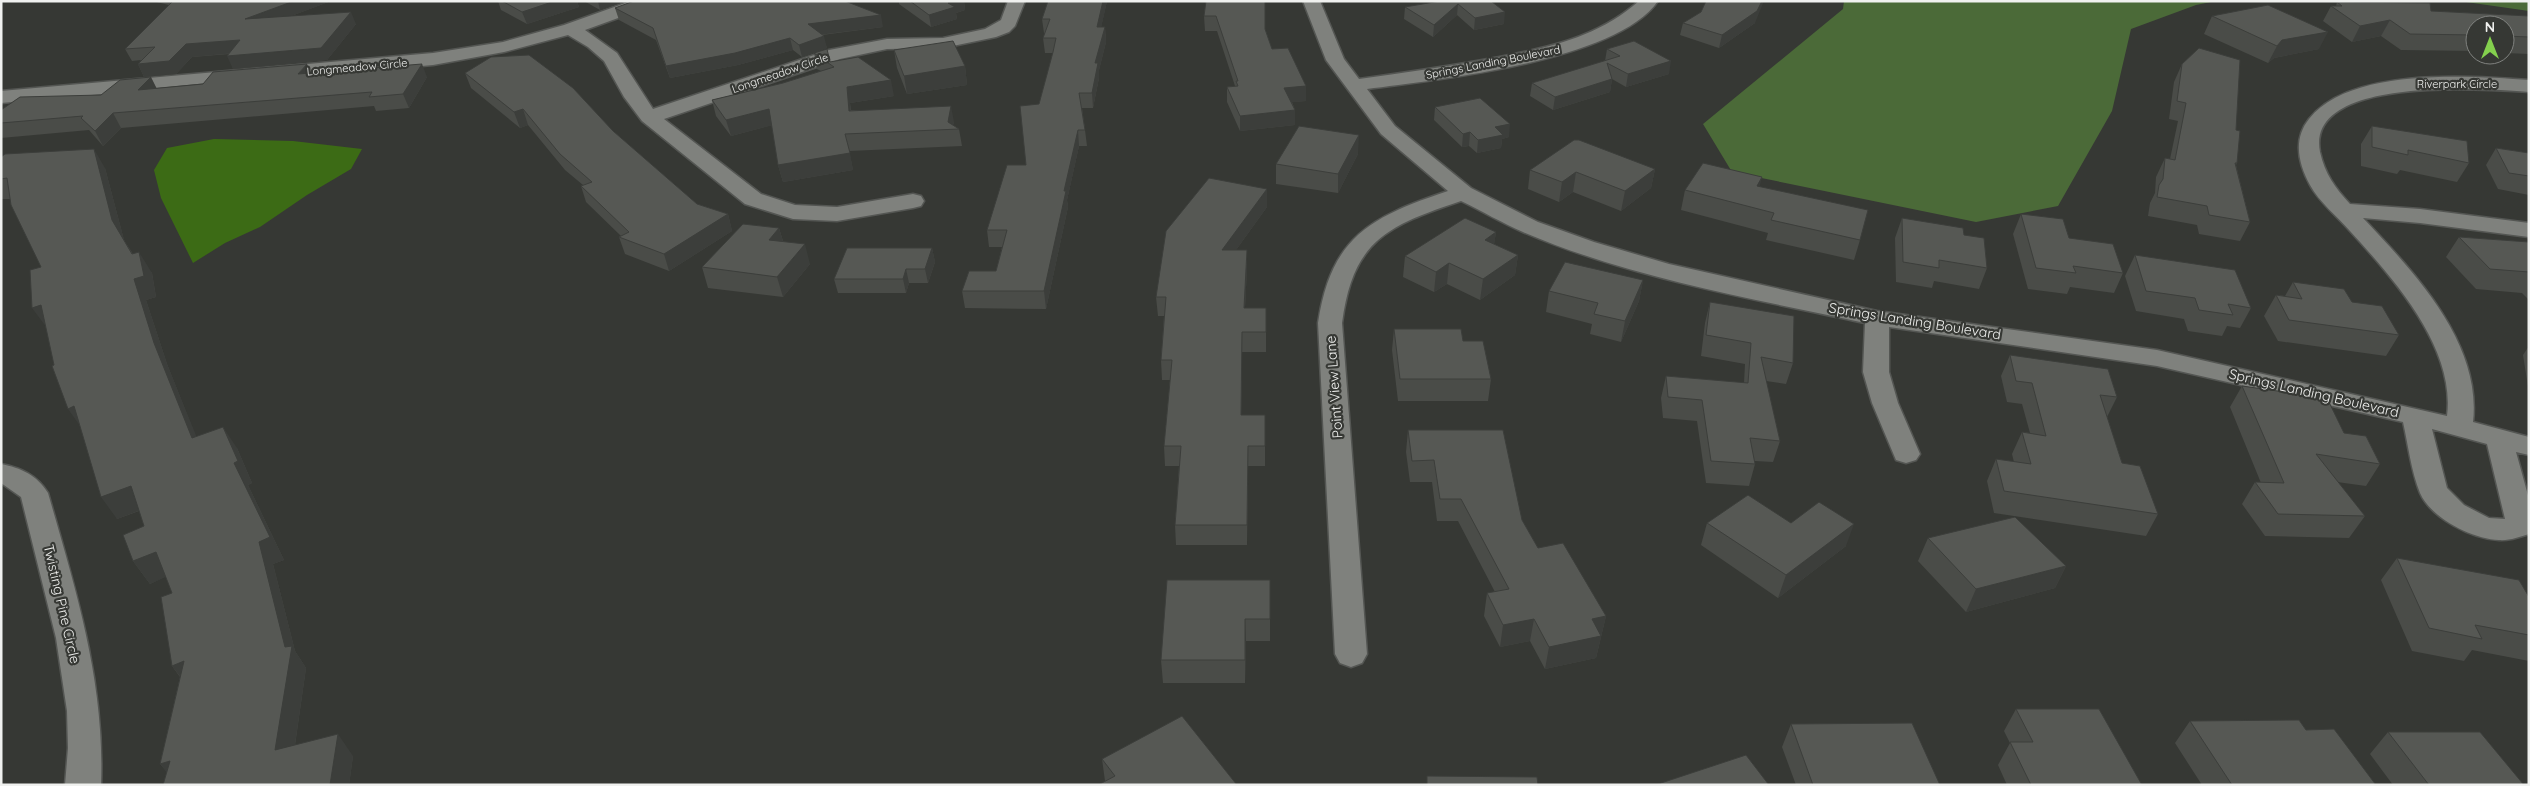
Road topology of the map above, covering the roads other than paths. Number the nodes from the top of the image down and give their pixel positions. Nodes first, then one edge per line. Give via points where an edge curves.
1 (648, 1) edge
2 (1017, 1) edge
3 (1311, 1) edge
4 (1650, 1) edge
5 (570, 29) junction
6 (1, 85) edge
7 (1354, 85) junction
8 (2529, 86) edge
9 (110, 87) junction
10 (1, 97) edge
11 (649, 117) junction
12 (1463, 193) junction
13 (913, 201) dead end
14 (2343, 210) junction
15 (2529, 230) edge
16 (1877, 318) junction
17 (2414, 416) junction
18 (2459, 428) junction
19 (2499, 437) junction
20 (2529, 446) edge
21 (1906, 454) dead end
22 (1, 473) edge
23 (1351, 654) dead end
24 (83, 785) edge

1 - 5 street, Longmeadow Circle
2 - 11 street, Longmeadow Circle via 1009,22 990,33 943,43 888,44 836,54
3 - 7 street, Springs Landing Boulevard via 1335,60
4 - 7 street, Springs Landing Boulevard via 1627,21 1591,39 1549,53
5 - 9 street, Longmeadow Circle via 504,47 434,59
5 - 11 street via 590,40 613,60 636,104
6 - 9 street, Longmeadow Circle
7 - 12 street, Springs Landing Boulevard via 1388,130
8 - 14 street, Riverpark Circle via 2447,82 2408,84 2341,100 2322,114 2311,130 2310,148 2321,185
9 - 10 street, Longmeadow Circle
11 - 13 street via 753,199 793,212 837,214
12 - 16 street, Springs Landing Boulevard via 1530,226 1596,250 1663,270
12 - 23 street, Point View Lane via 1401,214 1378,229 1352,251 1338,281 1330,323
14 - 15 street
14 - 18 street, Riverpark Circle via 2412,289 2451,357 2462,391
16 - 17 street, Springs Landing Boulevard via 2157,358
16 - 21 street via 1876,372 1884,403
17 - 18 street, Springs Landing Boulevard
17 - 19 street via 2434,492 2454,512 2483,528 2501,530 2521,526
18 - 19 street, Springs Landing Boulevard
19 - 20 street, Springs Landing Boulevard
22 - 24 street, Twisting Pine Circle via 14,476 34,493 75,652 87,751

